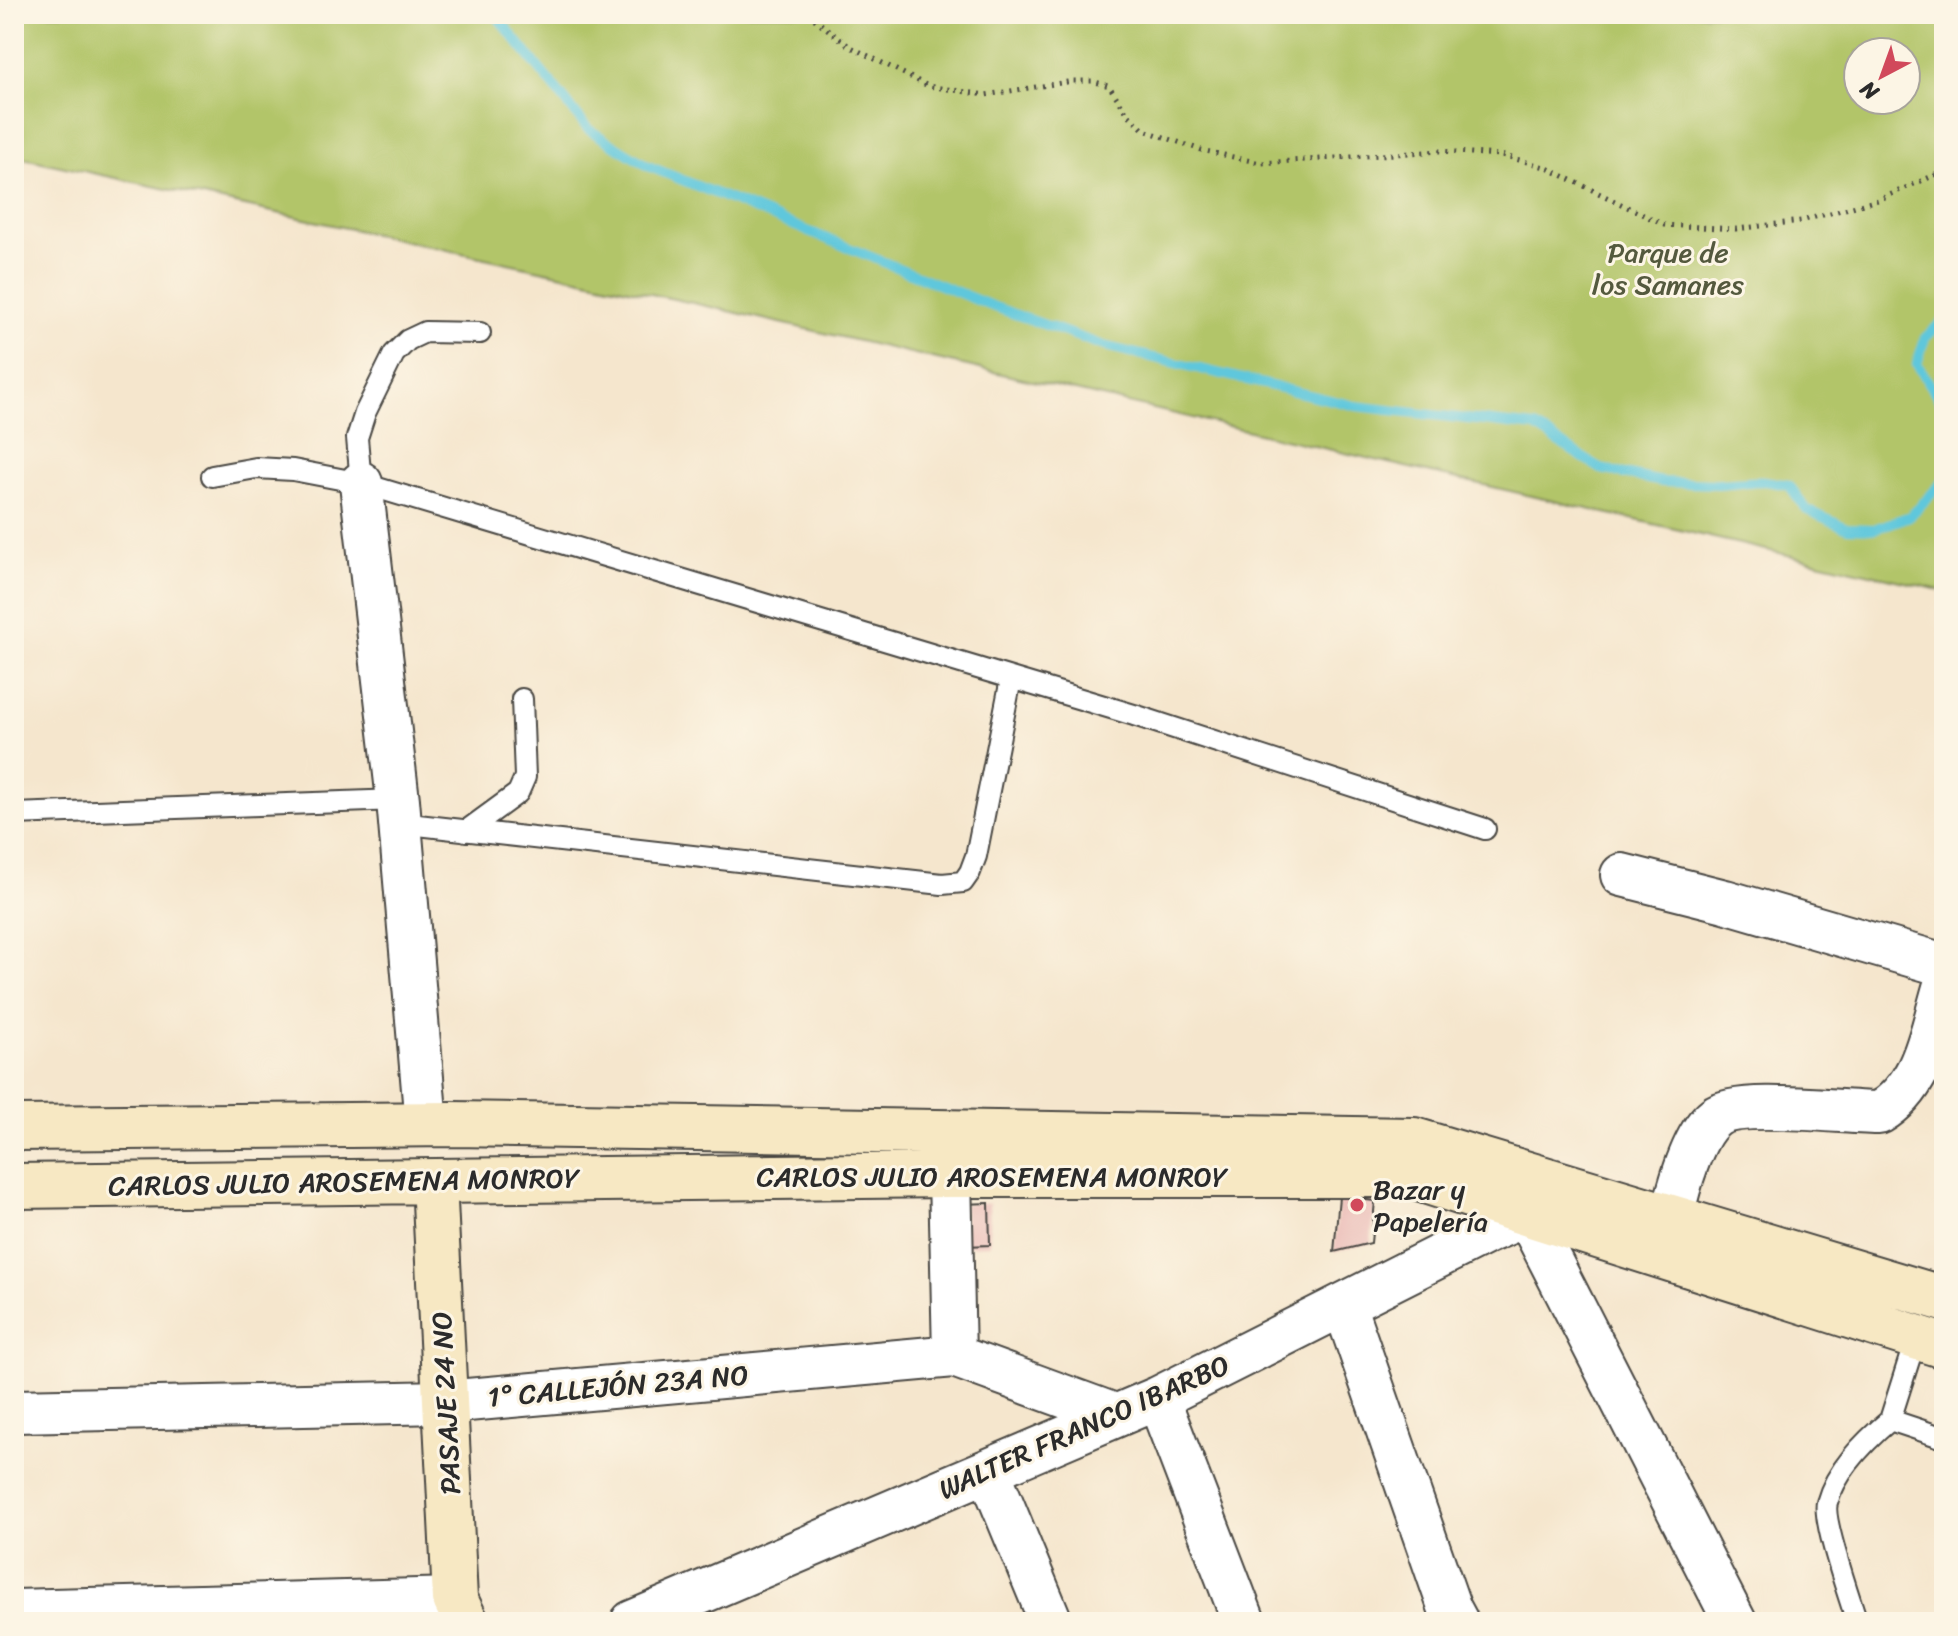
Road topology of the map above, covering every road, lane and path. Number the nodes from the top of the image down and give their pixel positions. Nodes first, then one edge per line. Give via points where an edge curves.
1 (808, 14) edge
2 (1944, 171) edge
3 (480, 333) dead end
4 (212, 476) dead end
5 (361, 483) junction
6 (1011, 679) junction
7 (522, 699) dead end
8 (399, 812) junction
9 (14, 814) edge
10 (1485, 829) dead end
11 (466, 831) junction
12 (1622, 875) dead end
13 (1944, 965) edge
14 (1944, 988) edge
15 (439, 1124) junction
16 (14, 1128) edge
17 (950, 1175) junction
18 (446, 1182) junction
19 (14, 1186) edge
20 (1532, 1196) junction
21 (1672, 1217) junction
22 (1944, 1299) edge
23 (1344, 1305) junction
24 (1930, 1342) edge
25 (954, 1356) junction
26 (1158, 1398) junction
27 (445, 1402) junction
28 (14, 1411) edge
29 (1115, 1415) junction
30 (1890, 1420) junction
31 (1944, 1438) edge
32 (989, 1472) junction
33 (461, 1610) edge
34 (14, 1611) edge
35 (1443, 1618) edge
36 (632, 1622) edge
37 (1051, 1622) edge
38 (1244, 1622) edge
39 (1735, 1622) edge
40 (1857, 1622) edge

1 - 2 path via 849,46 928,86 985,95 1092,81 1109,86 1144,130 1261,163 1440,151 1501,155 1545,167 1664,225 1736,229 1801,221 1878,200
3 - 5 lane via 425,332 394,354 357,438
4 - 5 lane via 256,468
5 - 6 lane
5 - 8 street
6 - 10 lane
6 - 11 lane via 976,856 963,882 942,884
7 - 11 lane via 525,777 518,793
8 - 9 lane
8 - 11 lane
8 - 15 street
12 - 13 street
14 - 21 street via 1920,1070 1891,1106 1879,1113 1784,1109 1718,1115 1706,1125 1681,1177
15 - 16 main road, CARLOS JULIO AROSEMENA MONROY
15 - 18 main road, PASAJE 24 NO
15 - 20 main road, CARLOS JULIO AROSEMENA MONROY via 1414,1140
17 - 18 main road, CARLOS JULIO AROSEMENA MONROY
17 - 20 main road, CARLOS JULIO AROSEMENA MONROY via 1406,1175
17 - 25 street
18 - 19 main road, CARLOS JULIO AROSEMENA MONROY
18 - 27 main road, PASAJE 24 NO
20 - 21 main road, CARLOS JULIO AROSEMENA MONROY
20 - 23 street, WALTER FRANCO IBARBO via 1487,1232
20 - 24 main road, CARLOS JULIO AROSEMENA MONROY
20 - 39 street
21 - 22 main road, CARLOS JULIO AROSEMENA MONROY
23 - 26 street, WALTER FRANCO IBARBO
23 - 35 street
24 - 30 lane
25 - 27 street, 1° CALLEJÓN 23A NO
25 - 29 street, 1° CALLEJÓN 23A NO
26 - 29 street, WALTER FRANCO IBARBO
26 - 38 street
27 - 28 street, 1° CALLEJÓN 23A NO
27 - 33 main road, PASAJE 24 NO
29 - 32 street, WALTER FRANCO IBARBO
30 - 31 lane
30 - 40 lane via 1847,1463 1826,1505
32 - 36 street, WALTER FRANCO IBARBO
32 - 37 street
33 - 34 street

